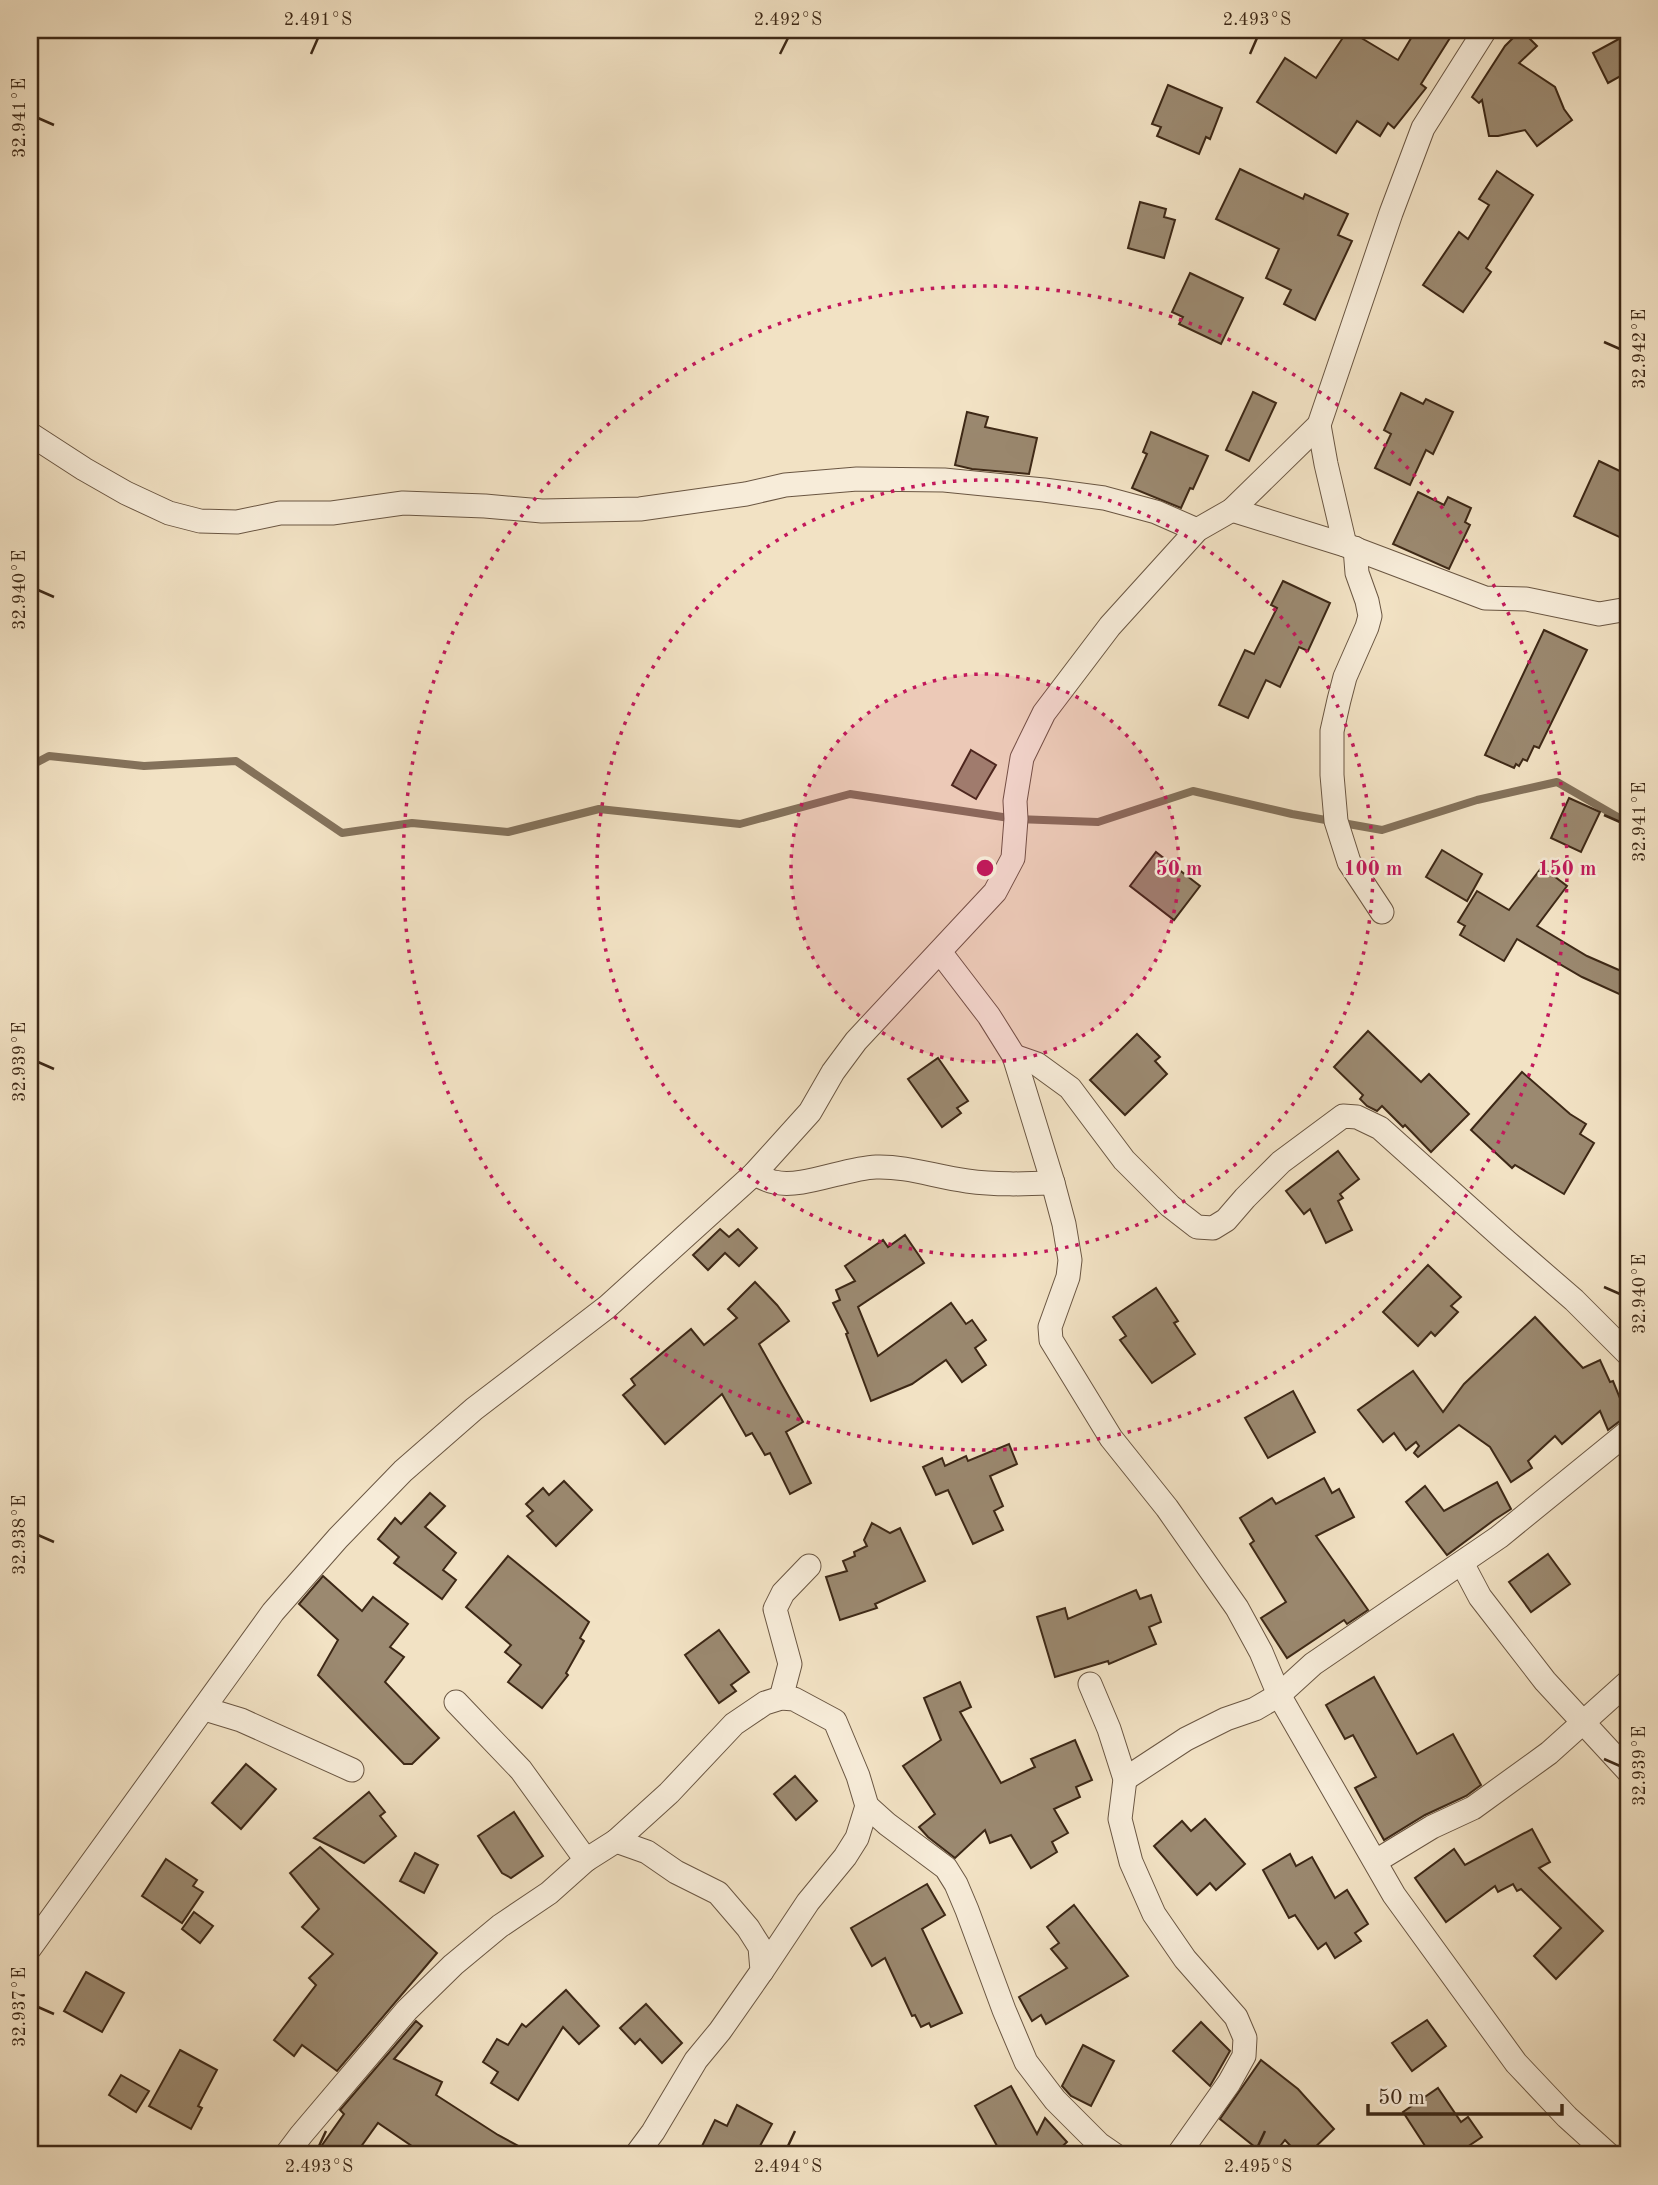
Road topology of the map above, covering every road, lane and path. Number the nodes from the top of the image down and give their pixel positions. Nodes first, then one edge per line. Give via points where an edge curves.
1 (1485, 30) edge
2 (1319, 425) junction
3 (30, 434) edge
4 (1232, 510) junction
5 (1197, 530) junction
6 (1350, 547) junction
7 (1628, 610) edge
8 (1382, 912) dead end
9 (940, 952) junction
10 (1014, 1056) junction
11 (754, 1174) junction
12 (1053, 1183) junction
13 (1628, 1354) edge
14 (1628, 1432) edge
15 (1462, 1563) junction
16 (809, 1566) dead end
17 (1628, 1682) edge
18 (1090, 1684) dead end
19 (1279, 1695) junction
20 (781, 1698) junction
21 (456, 1702) dead end
22 (205, 1709) junction
23 (1583, 1723) junction
24 (352, 1770) dead end
25 (1628, 1771) edge
26 (1125, 1779) junction
27 (867, 1806) junction
28 (616, 1841) junction
29 (586, 1860) junction
30 (1376, 1861) junction
31 (30, 1948) edge
32 (762, 1971) junction
33 (286, 2155) edge
34 (636, 2155) edge
35 (1115, 2155) edge
36 (1178, 2155) edge
37 (1609, 2155) edge

1 - 2 street via 1423,128
2 - 4 street
2 - 6 street
3 - 5 street via 126,493 200,521 237,522 280,513 332,513 403,503 542,511 640,509 785,485 857,479 944,480 1104,498 1156,512
4 - 5 street
4 - 6 street
5 - 9 street via 1110,626 1044,713 1023,758 1015,801 1013,858 995,892
6 - 7 street via 1485,598 1527,599 1599,614
6 - 8 street via 1370,616 1345,677 1332,731 1336,821 1349,862
9 - 10 street
9 - 11 street via 856,1041 810,1112
10 - 12 street
10 - 13 street via 1037,1064 1070,1088 1124,1160 1197,1227 1213,1228 1226,1220 1281,1162 1343,1116 1380,1128 1574,1300
11 - 12 street via 776,1183 800,1183 876,1167 924,1171 964,1181
11 - 22 street via 607,1307 474,1409 403,1471 274,1612
12 - 19 street via 1070,1260 1050,1328 1051,1340 1111,1438 1237,1608
14 - 15 street
15 - 19 street via 1313,1664
15 - 23 street via 1480,1597
16 - 20 street via 783,1593 775,1609 790,1664
17 - 23 street
18 - 26 street
19 - 26 street via 1186,1739
19 - 30 street
20 - 27 street via 794,1699 835,1721
20 - 28 street via 734,1724
21 - 29 street via 521,1770
22 - 24 street via 252,1724
22 - 31 street
23 - 25 street
23 - 30 street via 1473,1808
26 - 36 street via 1120,1819 1154,1914 1185,1959 1236,2017 1244,2038 1244,2056 1229,2084
27 - 32 street via 845,1857
27 - 35 street via 946,1868 1026,2062 1055,2100
28 - 29 street
28 - 32 street via 647,1852 718,1893 760,1947
29 - 33 street via 453,1965 407,2010
30 - 37 street via 1394,1895 1516,2063
32 - 34 street via 696,2060

